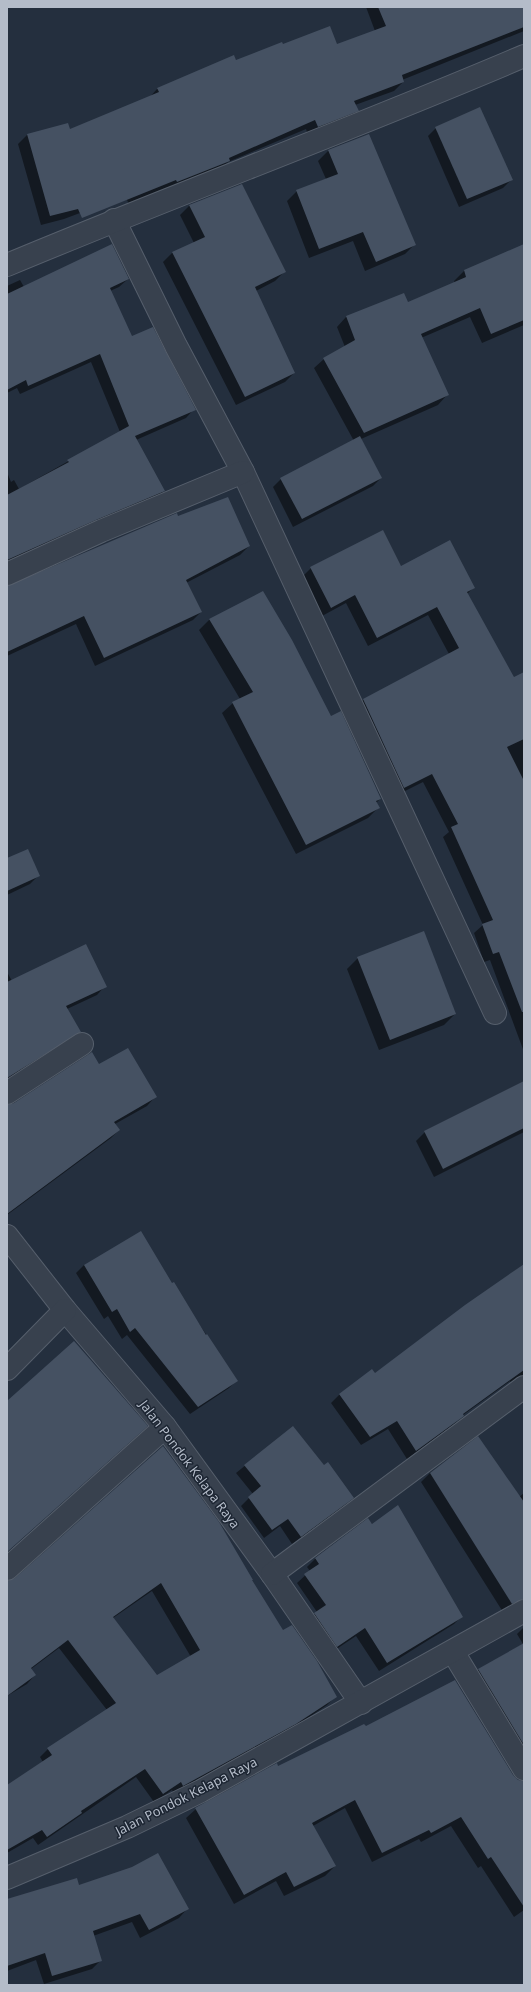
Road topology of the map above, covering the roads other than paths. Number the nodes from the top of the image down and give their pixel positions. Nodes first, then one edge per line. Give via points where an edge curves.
1 (524, 56) edge
2 (114, 220) junction
3 (7, 265) edge
4 (242, 472) junction
5 (7, 574) edge
6 (495, 1013) dead end
7 (82, 1044) dead end
8 (7, 1093) edge
9 (7, 1236) edge
10 (65, 1310) junction
11 (7, 1369) edge
12 (524, 1387) edge
13 (165, 1427) junction
14 (7, 1569) edge
15 (272, 1574) junction
16 (524, 1611) edge
17 (453, 1652) junction
18 (360, 1703) junction
19 (524, 1769) edge
20 (7, 1878) edge

1 - 2 street
2 - 3 street
2 - 4 street
4 - 5 street via 101,531
4 - 6 street
7 - 8 street
9 - 10 street, Jalan Pondok Kelapa Raya
10 - 11 street
10 - 13 street, Jalan Pondok Kelapa Raya
12 - 15 street
13 - 14 street
13 - 15 street, Jalan Pondok Kelapa Raya
15 - 18 street, Jalan Pondok Kelapa Raya
16 - 17 street, Jalan Pondok Kelapa Raya
17 - 18 street, Jalan Pondok Kelapa Raya
17 - 19 street
18 - 20 street, Jalan Pondok Kelapa Raya via 201,1791 127,1827

